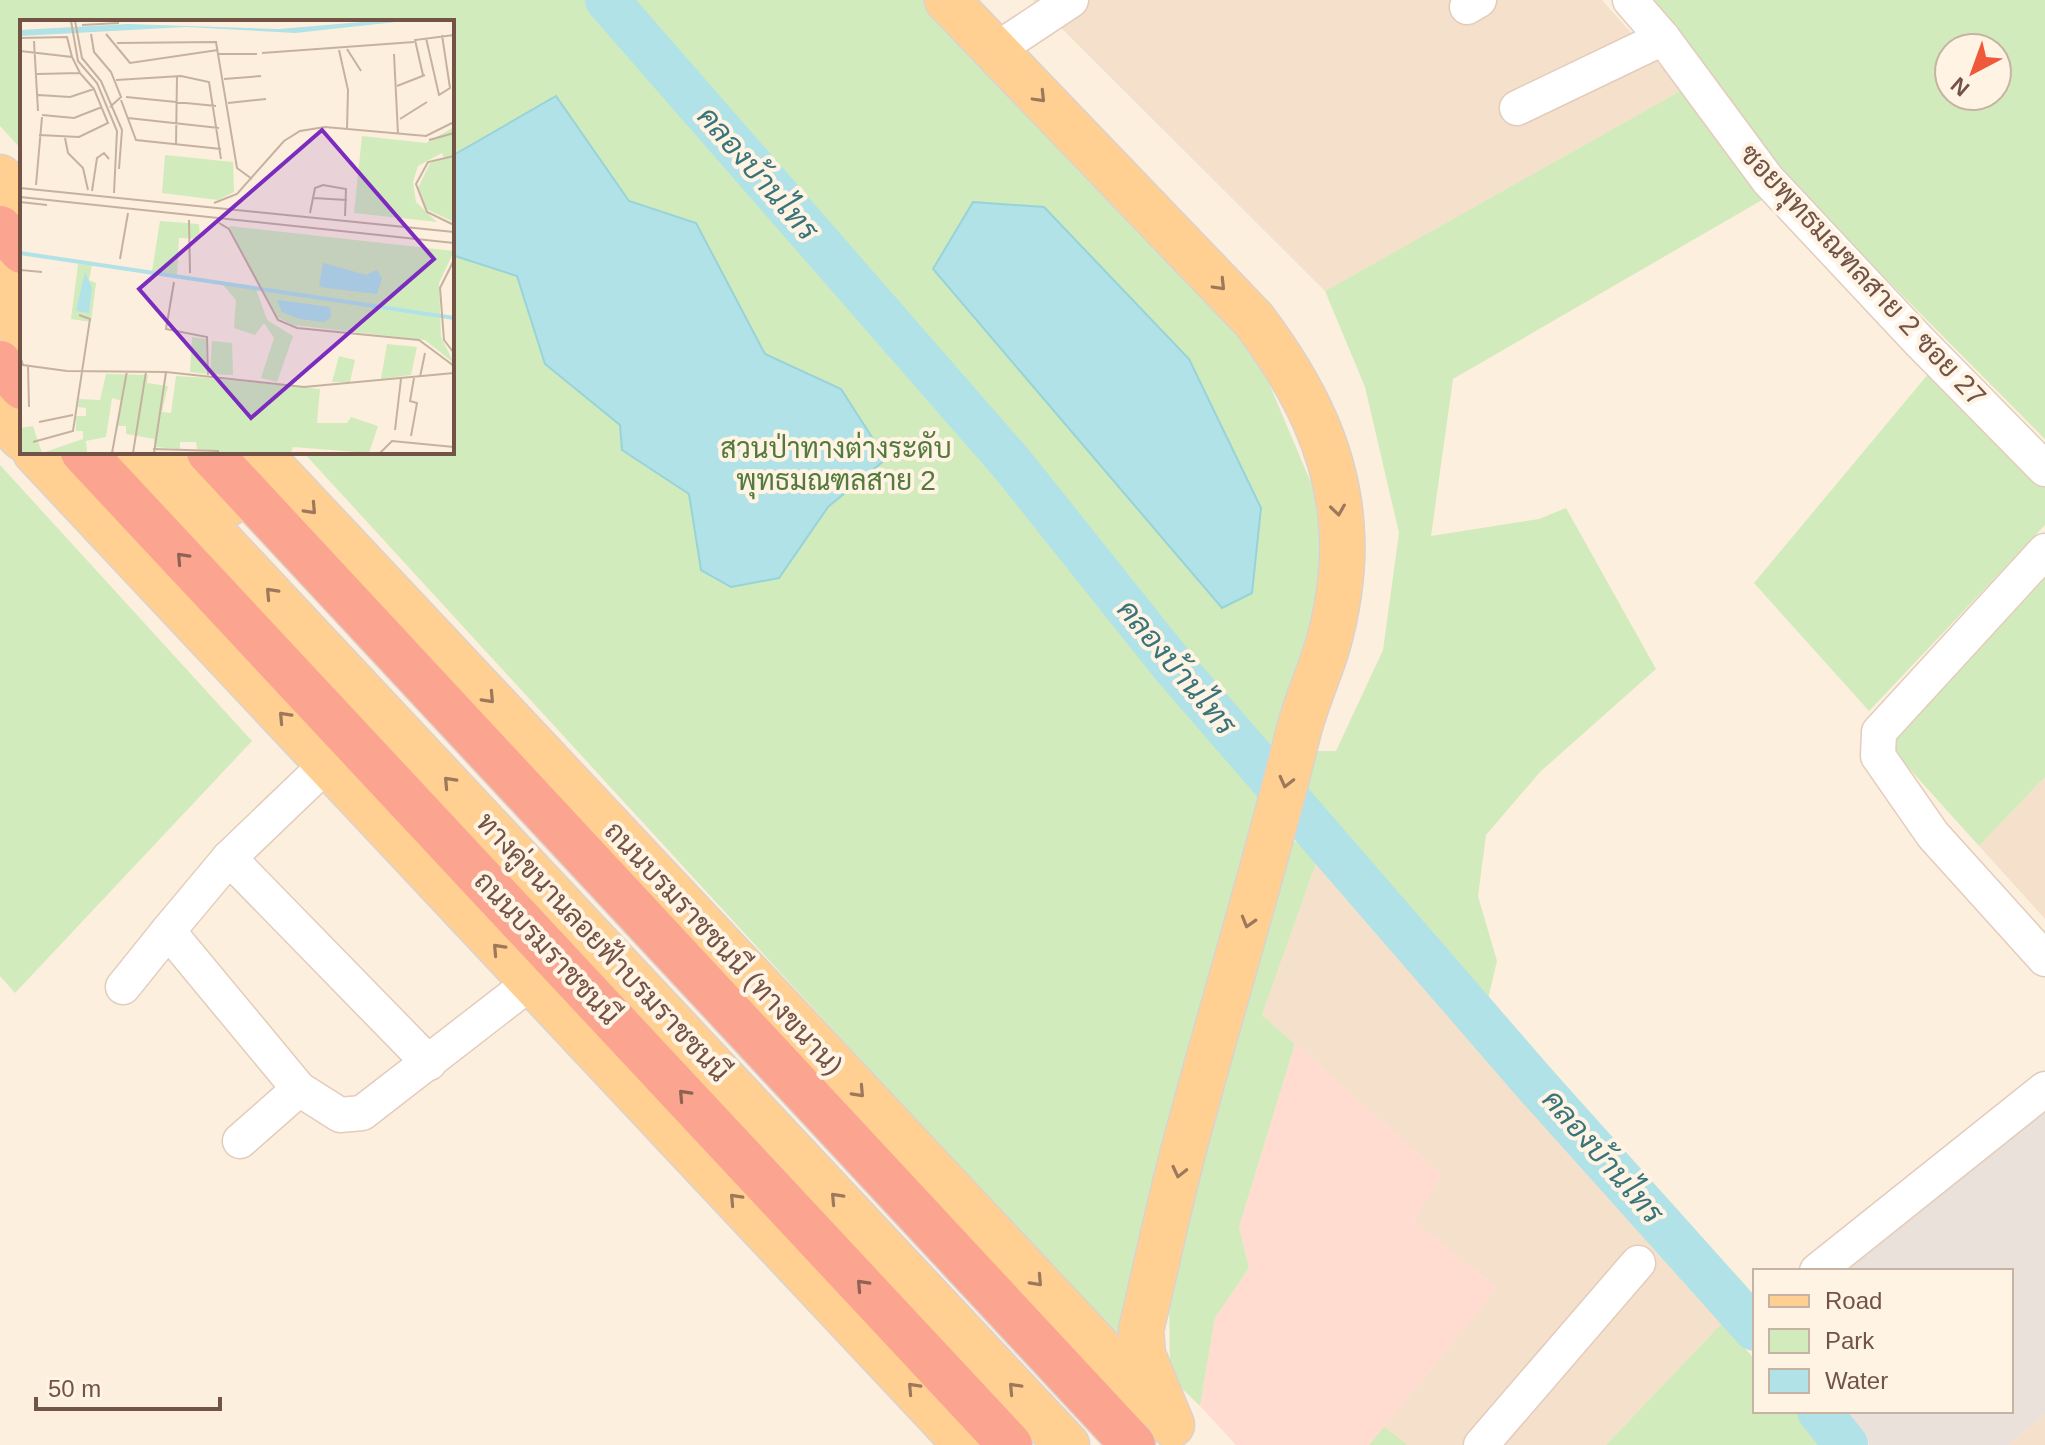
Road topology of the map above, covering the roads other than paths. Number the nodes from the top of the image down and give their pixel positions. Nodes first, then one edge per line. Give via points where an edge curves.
1 (947, 0) edge
2 (1071, 0) edge
3 (1630, 0) edge
4 (1663, 38) junction
5 (996, 50) junction
6 (1517, 108) dead end
7 (0, 177) edge
8 (20, 199) edge
9 (0, 228) edge
10 (20, 249) edge
11 (0, 259) edge
12 (20, 280) edge
13 (0, 307) edge
14 (20, 328) edge
15 (0, 363) edge
16 (20, 385) edge
17 (0, 415) edge
18 (20, 436) edge
19 (37, 454) edge
20 (85, 454) edge
21 (139, 454) edge
22 (184, 454) edge
23 (211, 454) edge
24 (260, 454) edge
25 (2045, 469) edge
26 (2045, 551) edge
27 (328, 763) junction
28 (229, 858) junction
29 (168, 931) junction
30 (2045, 959) edge
31 (530, 983) junction
32 (123, 987) dead end
33 (429, 1063) junction
34 (299, 1089) junction
35 (2045, 1089) edge
36 (240, 1141) dead end
37 (1638, 1263) dead end
38 (1820, 1269) edge
39 (1181, 1435) edge
40 (966, 1445) edge
41 (1010, 1445) edge
42 (1067, 1445) edge
43 (1110, 1445) edge
44 (1133, 1445) edge
45 (1481, 1445) edge

1 - 5 main road
2 - 5 street
3 - 4 street, ซอยพุทธมณฑลสาย 2 ซอย 27
4 - 6 street
4 - 25 street, ซอยพุทธมณฑลสาย 2 ซอย 27 via 1768,180
5 -> 39 main road via 1254,320 1291,370 1333,472 1342,535 1339,588 1327,647 1302,717 1191,1122 1141,1330 1145,1363
7 - 8 main road
9 - 10 highway
11 - 12 main road
13 - 14 main road
15 - 16 highway
17 - 18 main road
27 -> 19 main road
41 -> 20 highway, ถนนบรมราชชนนี
42 -> 21 main road, ทางคู่ขนานลอยฟ้าบรมราชชนนี
22 - 43 main road, ทางคู่ขนานลอยฟ้าบรมราชชนนี
23 - 44 highway
24 -> 39 main road, ถนนบรมราชชนนี (ทางขนาน)
26 - 30 street via 1879,732 1878,756 1933,835
27 - 28 street
31 -> 27 main road
28 - 29 street
28 - 33 street
29 - 32 street
29 - 34 street
31 - 33 street
40 -> 31 main road
33 - 34 street via 381,1101 350,1117
34 - 36 street
35 - 38 street
37 - 45 street

